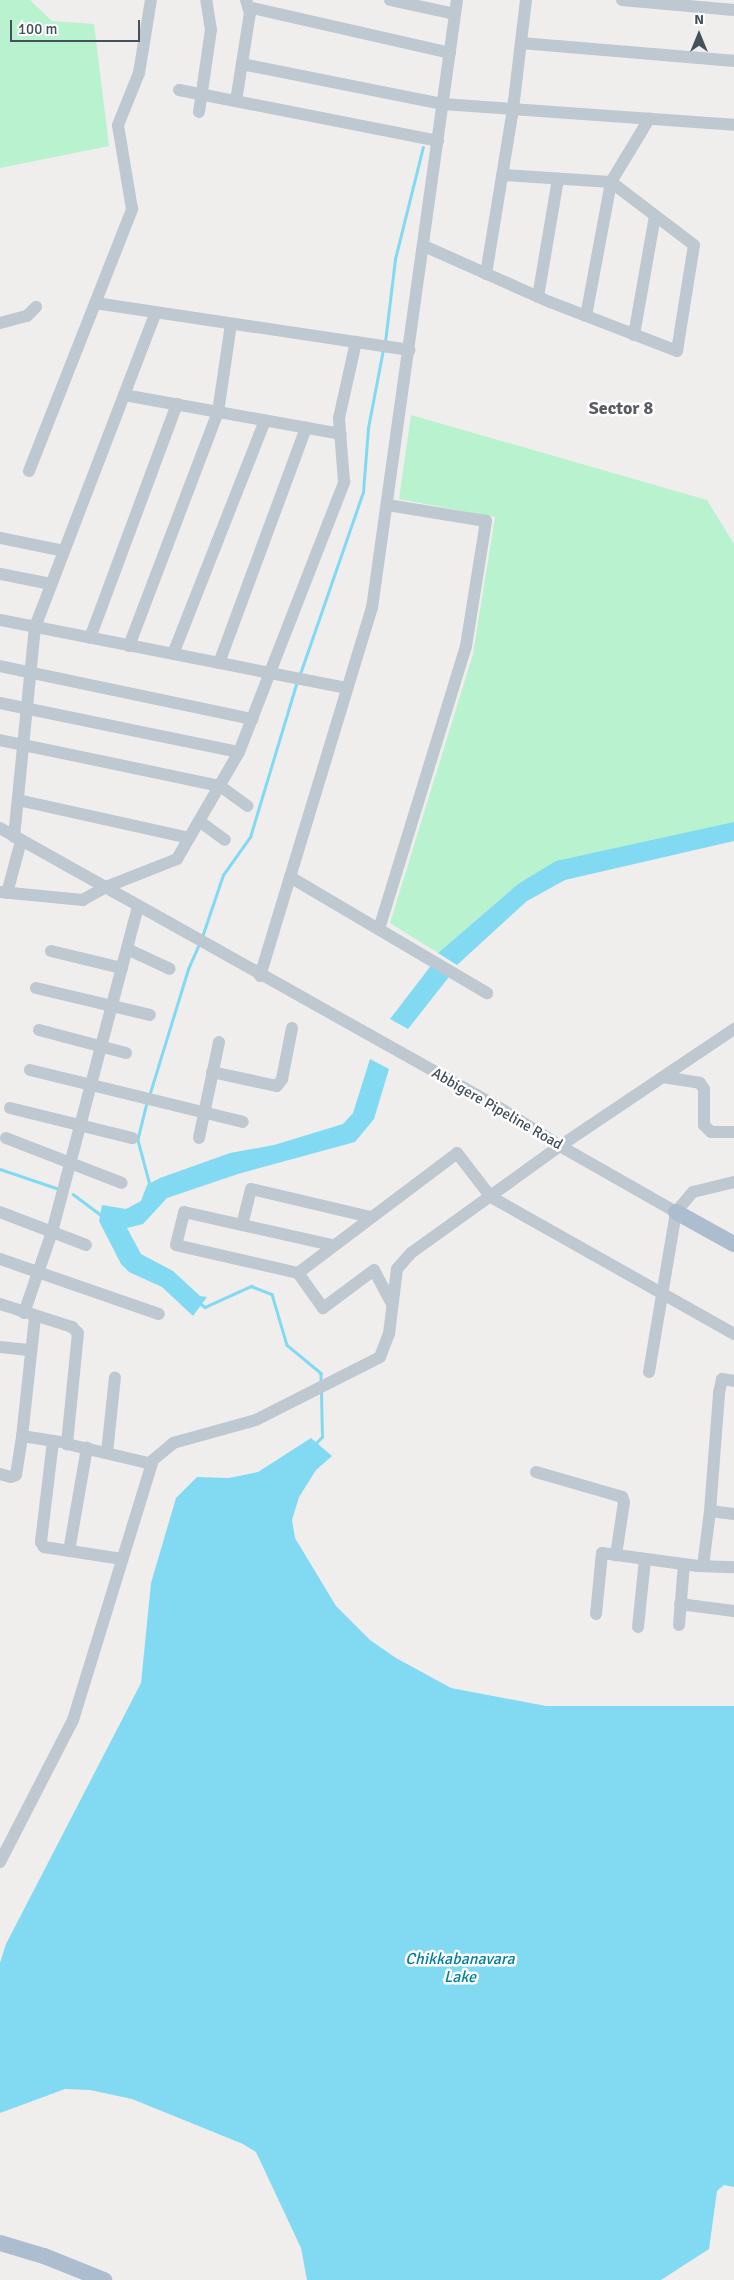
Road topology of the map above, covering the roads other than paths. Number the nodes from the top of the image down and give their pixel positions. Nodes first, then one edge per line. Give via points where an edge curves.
1 (151, 0) edge
2 (206, 0) edge
3 (390, 0) edge
4 (457, 0) edge
5 (526, 0) edge
6 (622, 0) edge
7 (247, 4) edge
8 (734, 10) edge
9 (455, 14) junction
10 (521, 43) junction
11 (450, 53) junction
12 (734, 61) edge
13 (242, 64) junction
14 (179, 90) dead end
15 (202, 95) junction
16 (236, 101) junction
17 (443, 104) junction
18 (513, 109) junction
19 (199, 112) dead end
20 (649, 118) junction
21 (734, 125) edge
22 (438, 141) junction
23 (502, 175) junction
24 (558, 178) junction
25 (611, 182) junction
26 (655, 216) junction
27 (424, 246) junction
28 (486, 274) junction
29 (538, 297) junction
30 (95, 304) junction
31 (36, 307) dead end
32 (156, 312) junction
33 (586, 316) junction
34 (0, 323) edge
35 (231, 324) junction
36 (634, 335) junction
37 (356, 342) junction
38 (410, 350) junction
39 (124, 395) junction
40 (177, 404) junction
41 (218, 412) junction
42 (264, 420) junction
43 (306, 428) junction
44 (340, 434) junction
45 (29, 471) dead end
46 (387, 505) junction
47 (0, 538) edge
48 (64, 551) junction
49 (0, 574) edge
50 (51, 584) junction
51 (0, 620) edge
52 (35, 627) junction
53 (90, 638) junction
54 (129, 646) junction
55 (172, 654) junction
56 (218, 663) junction
57 (0, 666) edge
58 (31, 672) junction
59 (270, 673) junction
60 (348, 688) junction
61 (0, 703) edge
62 (27, 708) junction
63 (252, 719) junction
64 (0, 740) edge
65 (23, 745) junction
66 (239, 752) junction
67 (220, 786) junction
68 (18, 800) junction
69 (248, 806) dead end
70 (199, 821) junction
71 (0, 828) edge
72 (18, 838) junction
73 (189, 838) junction
74 (225, 840) dead end
75 (290, 877) junction
76 (106, 887) junction
77 (4, 892) edge
78 (138, 906) junction
79 (379, 929) junction
80 (127, 949) junction
81 (51, 951) dead end
82 (122, 968) junction
83 (170, 969) dead end
84 (260, 976) junction
85 (36, 988) dead end
86 (488, 993) dead end
87 (112, 1006) junction
88 (150, 1015) dead end
89 (292, 1028) dead end
90 (734, 1029) edge
91 (38, 1030) dead end
92 (219, 1042) dead end
93 (102, 1046) junction
94 (126, 1053) dead end
95 (30, 1070) dead end
96 (212, 1072) junction
97 (662, 1077) junction
98 (92, 1086) junction
99 (10, 1108) dead end
100 (203, 1111) junction
101 (243, 1122) dead end
102 (82, 1125) junction
103 (734, 1132) edge
104 (6, 1138) dead end
105 (132, 1138) dead end
106 (198, 1138) dead end
107 (560, 1146) junction
108 (70, 1162) junction
109 (734, 1182) edge
110 (122, 1184) dead end
111 (491, 1196) junction
112 (0, 1212) edge
113 (676, 1212) junction
114 (370, 1217) junction
115 (242, 1225) junction
116 (52, 1232) junction
117 (734, 1244) edge
118 (86, 1245) dead end
119 (332, 1245) junction
120 (0, 1259) edge
121 (39, 1271) junction
122 (298, 1272) junction
123 (662, 1293) junction
124 (0, 1304) edge
125 (393, 1305) junction
126 (159, 1314) dead end
127 (30, 1315) junction
128 (734, 1334) edge
129 (0, 1347) edge
130 (31, 1350) junction
131 (649, 1372) dead end
132 (115, 1377) dead end
133 (734, 1381) edge
134 (22, 1436) junction
135 (53, 1441) junction
136 (67, 1444) junction
137 (87, 1448) junction
138 (107, 1453) junction
139 (152, 1464) junction
140 (536, 1472) dead end
141 (0, 1474) edge
142 (710, 1511) junction
143 (734, 1514) edge
144 (69, 1551) junction
145 (616, 1555) junction
146 (122, 1559) junction
147 (645, 1559) junction
148 (684, 1564) junction
149 (704, 1566) junction
150 (734, 1567) edge
151 (680, 1604) junction
152 (734, 1611) edge
153 (596, 1614) dead end
154 (679, 1625) dead end
155 (638, 1627) dead end
156 (0, 1862) edge
157 (0, 2243) edge
158 (77, 2274) edge
159 (104, 2280) edge

1 - 30 street via 139,73 118,125 132,208
2 - 15 street via 211,30
3 - 9 street
4 - 9 street
5 - 10 street
6 - 8 street
7 - 11 street
7 - 13 street
9 - 11 street
10 - 12 street
10 - 18 street
11 - 17 street
13 - 16 street
13 - 17 street
14 - 15 street
15 - 16 street
15 - 19 street
16 - 22 street
17 - 18 street
17 - 22 street
18 - 20 street
18 - 23 street
20 - 21 street
20 - 25 street
22 - 27 street
23 - 24 street
23 - 28 street
24 - 25 street
24 - 29 street
25 - 26 street
25 - 33 street
26 - 36 street
26 - 36 street via 694,245 677,351
27 - 28 street
27 - 38 street
28 - 29 street
29 - 33 street
30 - 32 street
30 - 45 street
31 - 34 street via 27,316
32 - 35 street
32 - 39 street
33 - 36 street
35 - 37 street
35 - 41 street
37 - 38 street
37 - 44 street via 339,418
38 - 46 street
39 - 40 street
39 - 48 street
40 - 41 street
40 - 53 street
41 - 42 street
41 - 54 street
42 - 43 street
42 - 55 street
43 - 44 street
43 - 56 street
44 - 59 street via 344,482
46 - 60 street via 372,608
46 - 79 street via 486,521 466,646
47 - 48 street
48 - 50 street
49 - 50 street
50 - 52 street
51 - 52 street
52 - 53 street
52 - 58 street
53 - 54 street
54 - 55 street
55 - 56 street
56 - 59 street
57 - 58 street
58 - 62 street
58 - 63 street
59 - 60 street
59 - 63 street
60 - 75 street
61 - 62 street
62 - 65 street
62 - 66 street
63 - 66 street
64 - 65 street
65 - 67 street
65 - 68 street
66 - 67 street
67 - 69 street
67 - 70 street
68 - 72 street
68 - 73 street
70 - 73 street
70 - 74 street
71 - 72 street, Abbigere Pipeline Road
72 - 76 street, Abbigere Pipeline Road
72 - 77 street
73 - 76 street via 178,859
75 - 79 street
75 - 84 street
76 - 77 street via 83,900
76 - 78 street, Abbigere Pipeline Road
78 - 80 street
78 - 84 street, Abbigere Pipeline Road
79 - 86 street
80 - 82 street
80 - 83 street
81 - 82 street
82 - 87 street
84 - 107 street, Abbigere Pipeline Road via 500,1108
85 - 87 street
87 - 88 street
87 - 93 street
89 - 96 street via 282,1078 277,1086
90 - 97 street
91 - 93 street
92 - 96 street
93 - 94 street
93 - 98 street
95 - 98 street
96 - 100 street
97 - 103 street via 700,1083 704,1089 704,1125 710,1132
97 - 107 street
98 - 100 street
98 - 102 street
99 - 102 street
100 - 101 street
100 - 106 street
102 - 105 street
102 - 108 street
104 - 108 street
107 - 111 street
107 - 113 street, Abbigere Pipeline Road
108 - 110 street
108 - 116 street
109 - 113 street via 694,1192
111 - 114 street via 458,1153
111 - 123 street
111 - 125 street via 403,1261 397,1269
112 - 116 street
113 - 117 main road, Abbigere Pipeline Road
113 - 123 street
114 - 115 street via 251,1189
114 - 119 street
115 - 119 street
115 - 122 street via 184,1212 176,1245
116 - 118 street
116 - 121 street
119 - 122 street
120 - 121 street
121 - 126 street
121 - 127 street
122 - 125 street via 323,1308 374,1270
123 - 128 street
123 - 131 street
124 - 127 street
125 - 139 street via 384,1352 256,1420 173,1443 164,1448
127 - 130 street
127 - 136 street via 72,1327 78,1333
129 - 130 street
130 - 134 street
132 - 138 street
133 - 142 street via 722,1380 719,1393
134 - 135 street
134 - 141 street via 16,1475
135 - 136 street
135 - 144 street via 40,1536 44,1547
136 - 137 street
137 - 138 street
137 - 144 street
138 - 139 street
139 - 146 street
140 - 145 street via 622,1497 624,1502
142 - 143 street
142 - 149 street
144 - 146 street
145 - 147 street
145 - 153 street via 602,1553
146 - 156 street via 73,1720
147 - 148 street
147 - 155 street
148 - 149 street
148 - 151 street
149 - 150 street
151 - 152 street
151 - 154 street
157 - 158 main road
158 - 159 main road

